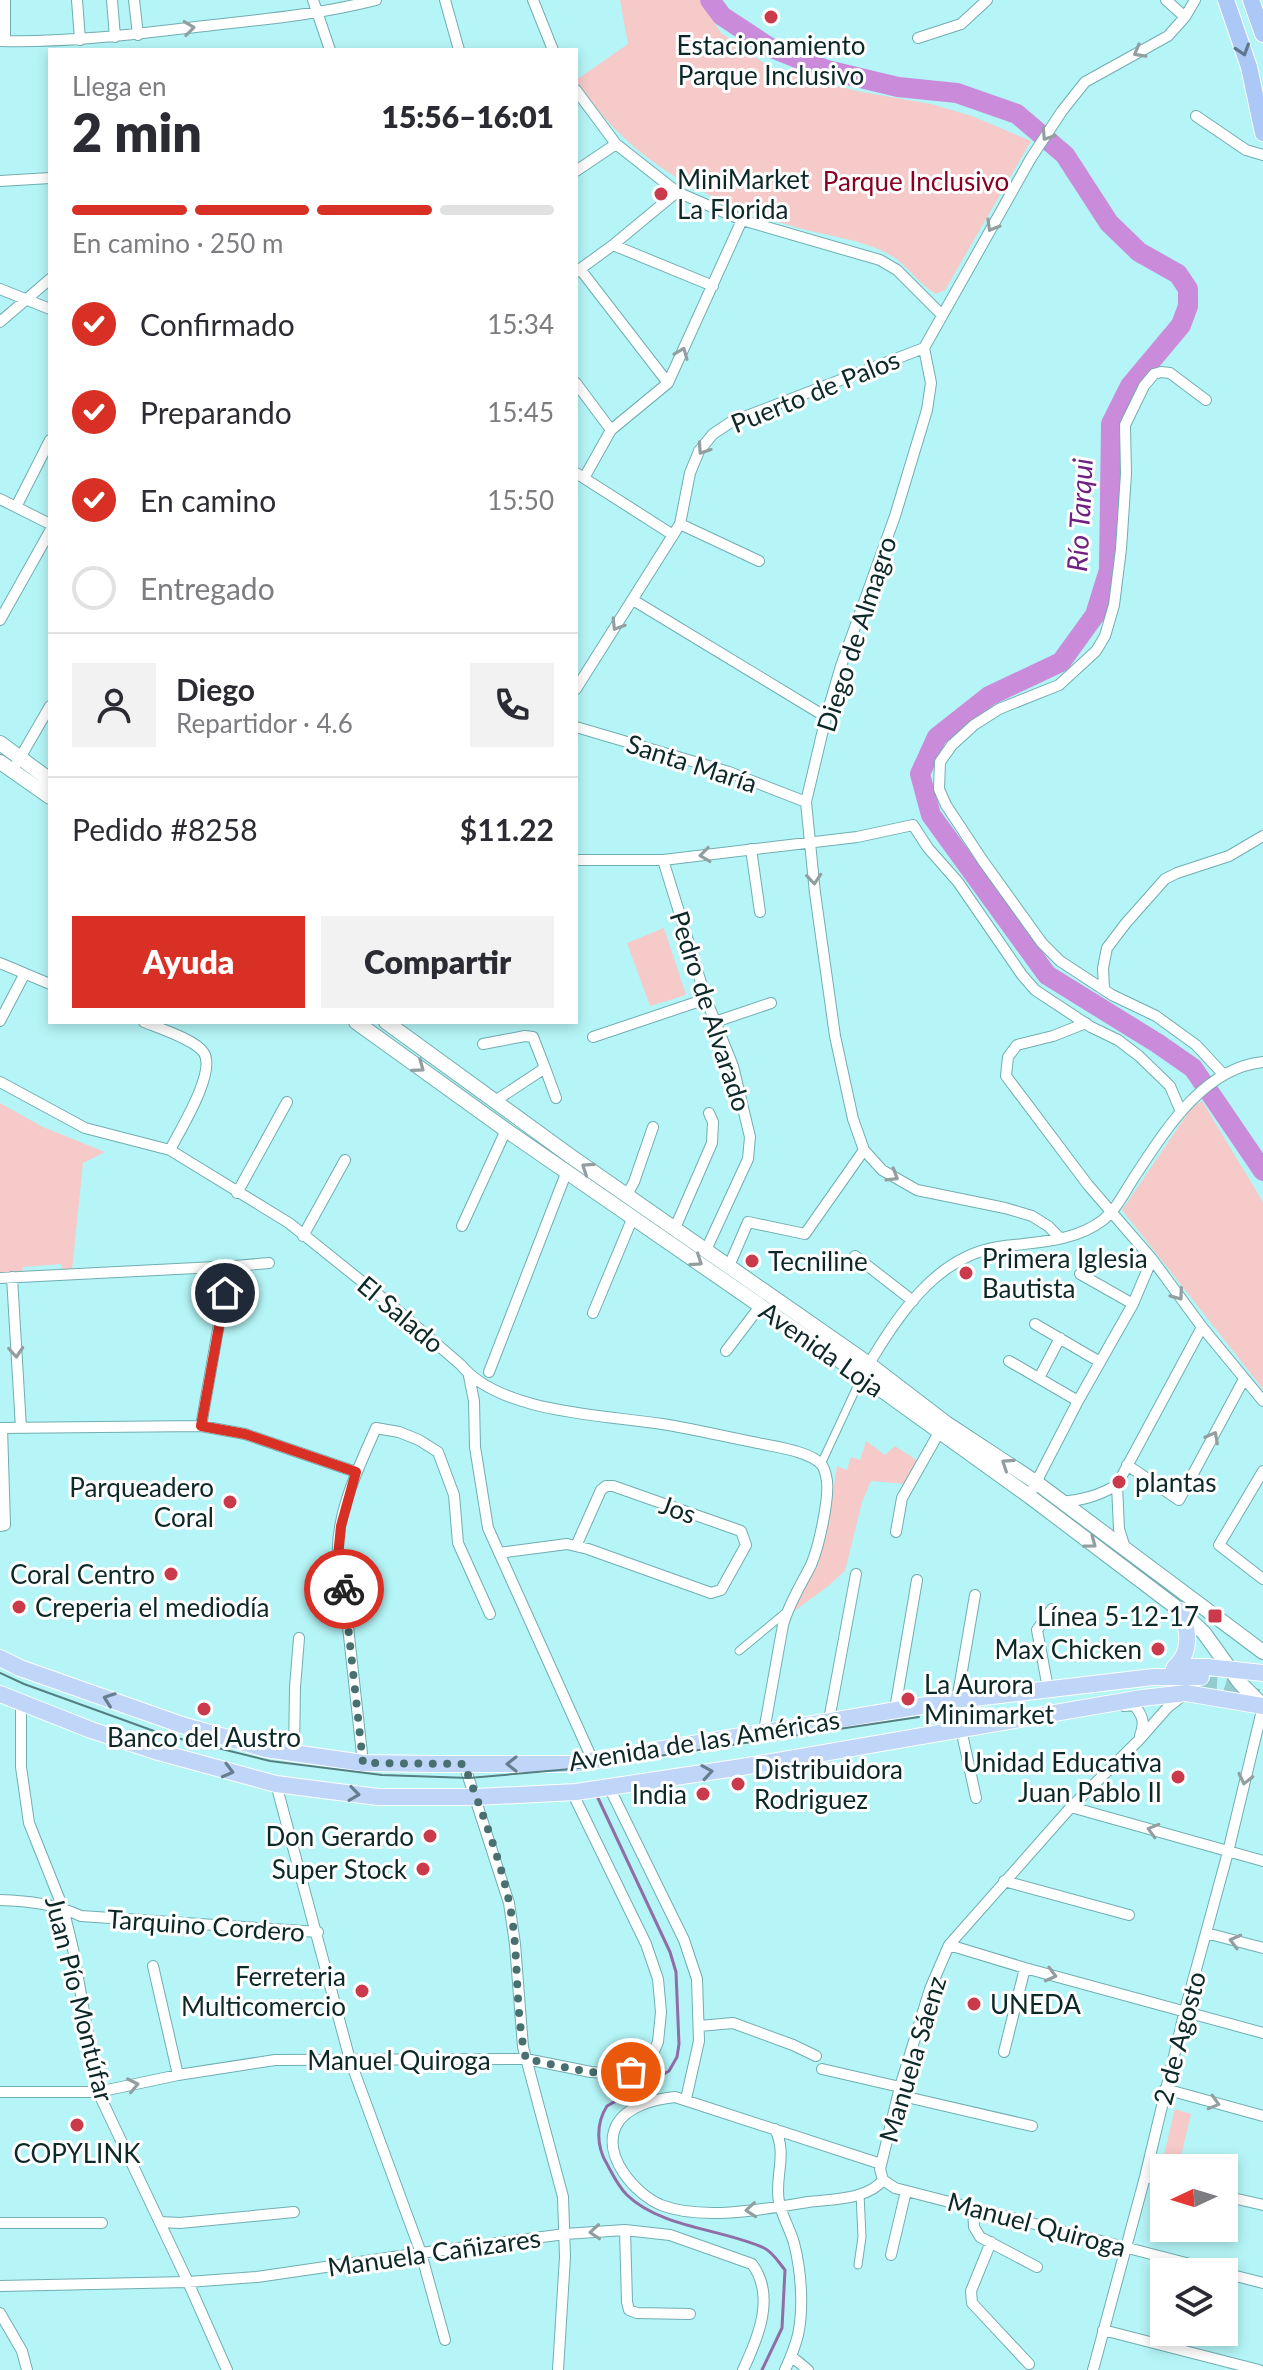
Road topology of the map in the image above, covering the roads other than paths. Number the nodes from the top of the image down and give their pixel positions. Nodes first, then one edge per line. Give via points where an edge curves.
1 (5, 0) edge
2 (77, 0) edge
3 (112, 0) edge
4 (134, 0) edge
5 (313, 0) edge
6 (376, 0) edge
7 (445, 0) edge
8 (533, 0) edge
9 (987, 0) edge
10 (1166, 0) edge
11 (1195, 0) edge
12 (1226, 0) edge
13 (1251, 0) edge
14 (317, 14) junction
15 (1185, 17) junction
16 (1263, 34) edge
17 (138, 35) junction
18 (115, 37) junction
19 (918, 38) dead end
20 (80, 40) junction
21 (2, 41) edge
22 (329, 48) edge
23 (458, 48) edge
24 (552, 48) edge
25 (578, 95) edge
26 (1196, 116) dead end
27 (1263, 133) edge
28 (616, 144) junction
29 (1263, 155) edge
30 (578, 170) edge
31 (48, 178) edge
32 (0, 181) edge
33 (677, 192) junction
34 (742, 220) junction
35 (613, 245) junction
36 (578, 271) edge
37 (48, 281) edge
38 (713, 286) junction
39 (0, 289) edge
40 (26, 299) junction
41 (48, 308) edge
42 (941, 314) junction
43 (0, 322) edge
44 (924, 348) junction
45 (668, 383) junction
46 (578, 386) edge
47 (1206, 400) dead end
48 (611, 430) junction
49 (48, 444) edge
50 (580, 476) edge
51 (0, 499) edge
52 (16, 507) junction
53 (48, 523) edge
54 (680, 524) junction
55 (48, 535) edge
56 (673, 535) junction
57 (759, 561) dead end
58 (633, 600) junction
59 (0, 620) edge
60 (578, 686) edge
61 (48, 709) edge
62 (826, 717) junction
63 (578, 728) edge
64 (0, 743) edge
65 (11, 763) edge
66 (48, 779) edge
67 (48, 795) edge
68 (806, 802) junction
69 (1263, 836) edge
70 (810, 841) junction
71 (751, 849) junction
72 (578, 860) edge
73 (663, 860) junction
74 (760, 912) dead end
75 (0, 963) edge
76 (24, 975) junction
77 (48, 983) edge
78 (1104, 989) junction
79 (706, 999) junction
80 (771, 1003) dead end
81 (1, 1015) edge
82 (715, 1022) junction
83 (1086, 1023) junction
84 (148, 1024) edge
85 (389, 1024) edge
86 (365, 1025) edge
87 (593, 1037) dead end
88 (483, 1044) dead end
89 (1263, 1062) edge
90 (545, 1068) junction
91 (1224, 1075) junction
92 (0, 1082) edge
93 (556, 1098) dead end
94 (495, 1101) junction
95 (287, 1102) dead end
96 (1181, 1112) junction
97 (709, 1113) dead end
98 (653, 1127) dead end
99 (506, 1130) junction
100 (170, 1150) junction
101 (864, 1150) junction
102 (345, 1160) dead end
103 (567, 1171) junction
104 (237, 1193) junction
105 (627, 1195) junction
106 (1112, 1211) junction
107 (633, 1217) junction
108 (462, 1226) dead end
109 (675, 1228) junction
110 (303, 1236) junction
111 (1060, 1238) junction
112 (706, 1250) junction
113 (855, 1256) dead end
114 (1152, 1259) junction
115 (269, 1263) dead end
116 (729, 1266) junction
117 (229, 1267) junction
118 (1080, 1274) dead end
119 (6, 1278) edge
120 (913, 1301) junction
121 (1133, 1304) junction
122 (761, 1305) junction
123 (593, 1313) dead end
124 (1035, 1324) dead end
125 (1202, 1327) junction
126 (1060, 1338) junction
127 (726, 1351) dead end
128 (1009, 1361) dead end
129 (1100, 1362) junction
130 (866, 1370) junction
131 (489, 1372) dead end
132 (469, 1376) junction
133 (1039, 1378) junction
134 (1244, 1379) junction
135 (1078, 1401) junction
136 (1263, 1401) edge
137 (201, 1426) junction
138 (1, 1428) edge
139 (21, 1428) junction
140 (942, 1428) junction
141 (821, 1464) junction
142 (1127, 1465) junction
143 (1263, 1471) edge
144 (356, 1472) junction
145 (1117, 1485) junction
146 (1033, 1490) junction
147 (1251, 1492) junction
148 (1263, 1499) edge
149 (1179, 1500) junction
150 (1061, 1502) junction
151 (1191, 1506) dead end
152 (0, 1526) edge
153 (896, 1532) dead end
154 (576, 1546) junction
155 (1125, 1548) junction
156 (499, 1553) junction
157 (856, 1574) dead end
158 (1263, 1579) edge
159 (917, 1580) dead end
160 (975, 1595) dead end
161 (1052, 1609) dead end
162 (787, 1611) junction
163 (1181, 1611) junction
164 (490, 1614) dead end
165 (299, 1638) dead end
166 (739, 1651) dead end
167 (1263, 1652) edge
168 (0, 1658) edge
169 (1174, 1668) junction
170 (1229, 1669) junction
171 (1263, 1673) edge
172 (1047, 1683) junction
173 (1186, 1693) junction
174 (0, 1694) edge
175 (990, 1697) junction
176 (957, 1700) junction
177 (21, 1704) junction
178 (1099, 1706) junction
179 (1263, 1706) edge
180 (895, 1709) junction
181 (829, 1720) junction
182 (961, 1729) junction
183 (764, 1731) junction
184 (922, 1735) junction
185 (1138, 1741) junction
186 (294, 1753) junction
187 (590, 1761) junction
188 (363, 1763) junction
189 (464, 1764) junction
190 (276, 1784) junction
191 (606, 1788) junction
192 (574, 1792) junction
193 (476, 1797) junction
194 (976, 1798) dead end
195 (1071, 1807) junction
196 (1228, 1852) junction
197 (1263, 1861) edge
198 (1004, 1881) junction
199 (0, 1900) edge
200 (63, 1908) junction
201 (1129, 1915) dead end
202 (318, 1932) junction
203 (1206, 1933) junction
204 (949, 1945) junction
205 (1263, 1948) edge
206 (153, 1966) dead end
207 (1025, 1968) junction
208 (1185, 2010) junction
209 (699, 2026) junction
210 (1263, 2033) edge
211 (1004, 2052) dead end
212 (816, 2056) dead end
213 (526, 2059) junction
214 (350, 2060) junction
215 (822, 2069) dead end
216 (178, 2075) junction
217 (1165, 2089) junction
218 (899, 2091) junction
219 (0, 2092) edge
220 (98, 2092) junction
221 (686, 2099) junction
222 (1263, 2116) edge
223 (1032, 2126) dead end
224 (775, 2129) junction
225 (881, 2164) junction
226 (1145, 2177) junction
227 (1150, 2178) edge
228 (883, 2180) junction
229 (906, 2191) junction
230 (860, 2194) junction
231 (1238, 2199) edge
232 (1263, 2205) edge
233 (780, 2207) junction
234 (973, 2208) junction
235 (294, 2212) dead end
236 (160, 2222) junction
237 (0, 2223) edge
238 (102, 2223) dead end
239 (625, 2230) junction
240 (565, 2234) junction
241 (991, 2242) junction
242 (1125, 2247) junction
243 (421, 2253) junction
244 (891, 2255) dead end
245 (1168, 2258) edge
246 (858, 2265) dead end
247 (1037, 2267) dead end
248 (1238, 2276) edge
249 (188, 2282) junction
250 (1263, 2283) edge
251 (0, 2286) edge
252 (0, 2313) edge
253 (690, 2314) dead end
254 (1103, 2330) junction
255 (445, 2340) dead end
256 (791, 2356) junction
257 (1029, 2364) dead end
258 (27, 2370) edge
259 (227, 2370) edge
260 (558, 2370) edge
261 (743, 2370) edge
262 (785, 2370) edge
263 (808, 2370) edge
264 (1093, 2370) edge
265 (1259, 2370) edge

1 - 21 street
2 - 20 street
3 - 18 street
4 - 17 street
5 - 14 street
6 - 14 street
7 - 23 street
8 - 24 street
9 - 19 street via 961,24
10 - 15 street
11 - 15 street
12 -> 27 highway via 1249,67
13 - 16 highway
17 -> 14 street
14 - 22 street
15 -> 42 street via 1168,36 1085,82 1031,158
17 - 18 street
18 - 20 street
20 - 21 street
25 - 28 street
26 - 29 street via 1246,150
28 - 30 street
28 - 33 street
31 - 32 street
33 - 34 street
33 - 35 street
34 - 38 street
34 - 42 street via 880,260
35 - 36 street
35 - 38 street
36 - 45 street
37 - 40 street
45 -> 38 street
39 - 40 street
40 - 41 street
40 - 43 street
42 - 44 street
44 -> 54 street, Puerto de Palos via 731,422 713,434 690,473
44 - 62 street, Diego de Almagro via 931,383 927,410
45 - 48 street
46 - 48 street
47 - 78 street via 1170,373 1154,374 1125,425 1114,605 1096,651 1059,685 974,725 940,762 939,789 946,805 991,873 1042,943
48 - 50 street
49 - 52 street
50 - 56 street
51 - 52 street
52 - 53 street
54 - 56 street, Puerto de Palos
54 - 57 street
55 - 59 street
56 - 58 street, Puerto de Palos
58 -> 60 street, Puerto de Palos
58 - 62 street
61 - 65 street
62 - 68 street, Diego de Almagro
63 - 68 street, Santa María via 729,772
64 - 65 main road
65 - 66 main road
65 - 67 main road
68 - 70 street, Diego de Almagro
69 - 78 street via 1229,856 1165,879 1107,948
70 - 71 street
70 - 83 street via 913,825 1035,990
70 -> 101 street, Diego de Almagro via 835,1036
71 -> 73 street
71 - 74 street
72 - 73 street
73 - 79 street, Pedro de Alvarado
75 - 76 street
76 - 77 street
76 - 81 street
78 - 91 street via 1156,1016 1196,1045
79 - 82 street, Pedro de Alvarado
79 - 87 street
80 - 82 street
82 - 112 street, Pedro de Alvarado via 733,1066 750,1137 748,1159
83 - 96 street via 1139,1056 1170,1086
83 - 106 street via 1017,1045 1008,1057 1006,1076
84 - 100 street via 193,1044 204,1053 208,1068
85 - 94 main road, Avenida Loja
86 -> 99 main road, Avenida Loja
88 - 90 street via 533,1037
89 - 91 street
90 - 93 street
90 - 94 street
91 - 96 street
92 - 100 street, El Salado via 85,1128
105 -> 94 main road, Avenida Loja
95 - 104 street
96 - 106 street
97 - 109 street via 712,1143
98 - 105 street
99 - 103 main road, Avenida Loja
99 - 108 street
100 - 104 street, El Salado
101 -> 111 street, Diego de Almagro via 882,1170 917,1190 1021,1212 1040,1219
101 - 116 street via 805,1234 748,1222
102 - 110 street
103 - 107 main road, Avenida Loja
103 - 131 street
104 - 110 street, El Salado
105 - 109 main road, Avenida Loja
106 - 111 street via 1092,1227
106 - 114 street
107 -> 122 main road, Avenida Loja
107 - 123 street
109 - 112 main road, Avenida Loja
110 - 132 street, El Salado via 395,1308
111 - 120 street via 965,1257
112 - 116 main road, Avenida Loja
113 - 120 street
114 - 121 street
114 -> 125 street
115 - 117 street
116 - 130 main road, Avenida Loja
117 - 119 street
117 - 137 street
118 - 121 street
119 -> 139 street
120 - 130 street
121 - 129 street
122 - 127 street
122 - 130 main road, Avenida Loja
124 - 126 street
125 - 134 street
125 - 142 street
126 - 129 street
126 - 133 street
128 - 133 street
129 - 135 street
130 - 140 main road, Avenida Loja
130 - 141 street
132 - 141 street, El Salado via 528,1403 780,1448
132 - 156 street via 488,1528
133 - 135 street
134 - 136 street
149 -> 134 street
135 - 146 street
137 - 139 street
137 - 144 street via 245,1434
138 - 139 street
138 - 152 street via 5,1525
140 - 146 main road, Avenida Loja
140 - 153 street via 902,1498
141 - 162 street via 827,1492 815,1554
142 - 145 street
142 - 149 street
143 - 147 street
144 - 164 street via 376,1428 399,1432 438,1452 454,1495 458,1543
144 - 188 street via 338,1556
145 - 150 street via 1099,1496
145 - 155 street
146 - 150 main road, Avenida Loja
146 -> 163 main road, Avenida Loja
147 - 148 street
147 - 158 street via 1219,1545
149 - 151 street
150 - 155 main road, Avenida Loja
154 - 154 street, Jos via 606,1486 741,1531 746,1545 721,1590 711,1593
154 - 156 street
155 - 167 main road, Avenida Loja
156 - 187 street
157 - 181 street
159 - 180 street
160 - 176 street
161 - 172 street via 1037,1630
162 - 166 street
162 - 183 street
163 - 169 main road via 1188,1636 1182,1661
163 - 170 main road, Avenida Loja
165 - 186 street
186 -> 168 main road, Avenida de las Américas via 182,1725
169 - 170 main road, Avenida de las Américas
169 - 172 main road, Avenida de las Américas
170 - 171 main road, Avenida de las Américas
170 - 179 main road, Avenida Loja
172 - 175 main road, Avenida de las Américas
173 - 178 main road, Avenida de las Américas
173 - 179 main road, Avenida de las Américas
173 - 185 street, Manuela Sáenz
174 - 177 main road, Avenida de las Américas
175 - 176 main road, Avenida de las Américas
175 - 184 main road, Avenida de las Américas via 1153,1677 1201,1680 1056,1702
176 - 180 main road, Avenida de las Américas
177 -> 190 main road, Avenida de las Américas via 155,1751
177 - 200 street, Juan Pío Montúfar via 21,1767 29,1823
178 - 182 main road, Avenida de las Américas
178 - 185 street via 1134,1705 1144,1725
179 -> 196 street, 2 de Agosto
180 - 181 main road, Avenida de las Américas
181 - 183 main road, Avenida de las Américas
182 - 184 main road, Avenida de las Américas
182 - 194 street
183 - 187 main road, Avenida de las Américas
191 -> 184 main road, Avenida de las Américas
185 - 195 street, Manuela Sáenz
186 - 188 main road, Avenida de las Américas
187 -> 189 main road, Avenida de las Américas
188 - 189 main road, Avenida de las Américas
189 - 193 street
190 -> 193 main road, Avenida de las Américas via 378,1797
190 - 202 street
191 - 192 main road, Avenida de las Américas
191 - 209 street via 690,1954
192 - 193 main road, Avenida de las Américas
192 - 213 street, Manuel Quiroga via 650,1956 659,1988 659,2033 648,2062 631,2072 591,2072
193 - 213 street via 511,1915
196 -> 195 street
195 - 198 street, Manuela Sáenz
196 - 197 street
196 - 203 street, 2 de Agosto
198 - 201 street
198 - 204 street, Manuela Sáenz
199 - 200 street, Tarquino Cordero
200 - 202 street, Tarquino Cordero via 81,1916
200 - 220 street, Juan Pío Montúfar
202 - 214 street
205 -> 203 street
203 - 208 street, 2 de Agosto
204 - 207 street
204 - 218 street, Manuela Sáenz
206 - 216 street
207 -> 208 street
207 - 211 street
208 - 210 street
208 - 217 street, 2 de Agosto
209 - 212 street via 733,2023
209 - 221 street
213 - 214 street, Manuel Quiroga
213 - 240 street via 559,2172
214 - 216 street, Manuel Quiroga via 275,2060
214 - 243 street
215 - 218 street
220 -> 216 street, Manuel Quiroga
217 -> 222 street
217 - 226 street, 2 de Agosto
218 - 223 street
218 - 225 street, Manuela Sáenz
219 - 220 street, Manuel Quiroga
220 - 236 street, Juan Pío Montúfar
221 - 224 street
233 -> 221 street via 721,2212 673,2208 654,2201 627,2177 614,2133 620,2120 664,2098
224 - 225 street
224 - 233 street via 780,2141
225 - 228 street
226 - 227 street
226 - 242 street, 2 de Agosto
228 - 229 street, Manuel Quiroga
228 - 230 street
229 - 234 street, Manuel Quiroga
229 - 244 street
230 - 233 street
230 - 246 street
231 - 232 street
233 - 256 street via 794,2244 799,2283 800,2326
234 - 241 street via 975,2230
234 - 242 street, Manuel Quiroga
235 - 236 street
236 - 249 street, Juan Pío Montúfar
237 - 238 street
239 -> 240 street, Manuela Cañizares
239 - 253 street via 629,2310
239 - 261 street, Manuela Cañizares via 670,2235 752,2264 762,2283 763,2309 761,2329
240 - 243 street, Manuela Cañizares
240 - 260 street
241 - 247 street
241 - 257 street via 973,2286 972,2303
242 - 245 street, Manuel Quiroga
242 - 254 street, 2 de Agosto
243 - 249 street, Manuela Cañizares
243 - 255 street
248 - 250 street, Manuel Quiroga
249 - 251 street, Manuela Cañizares
249 - 259 street, Juan Pío Montúfar
252 - 258 street
254 - 264 street, 2 de Agosto
254 - 265 street
256 - 262 street
256 - 263 street

